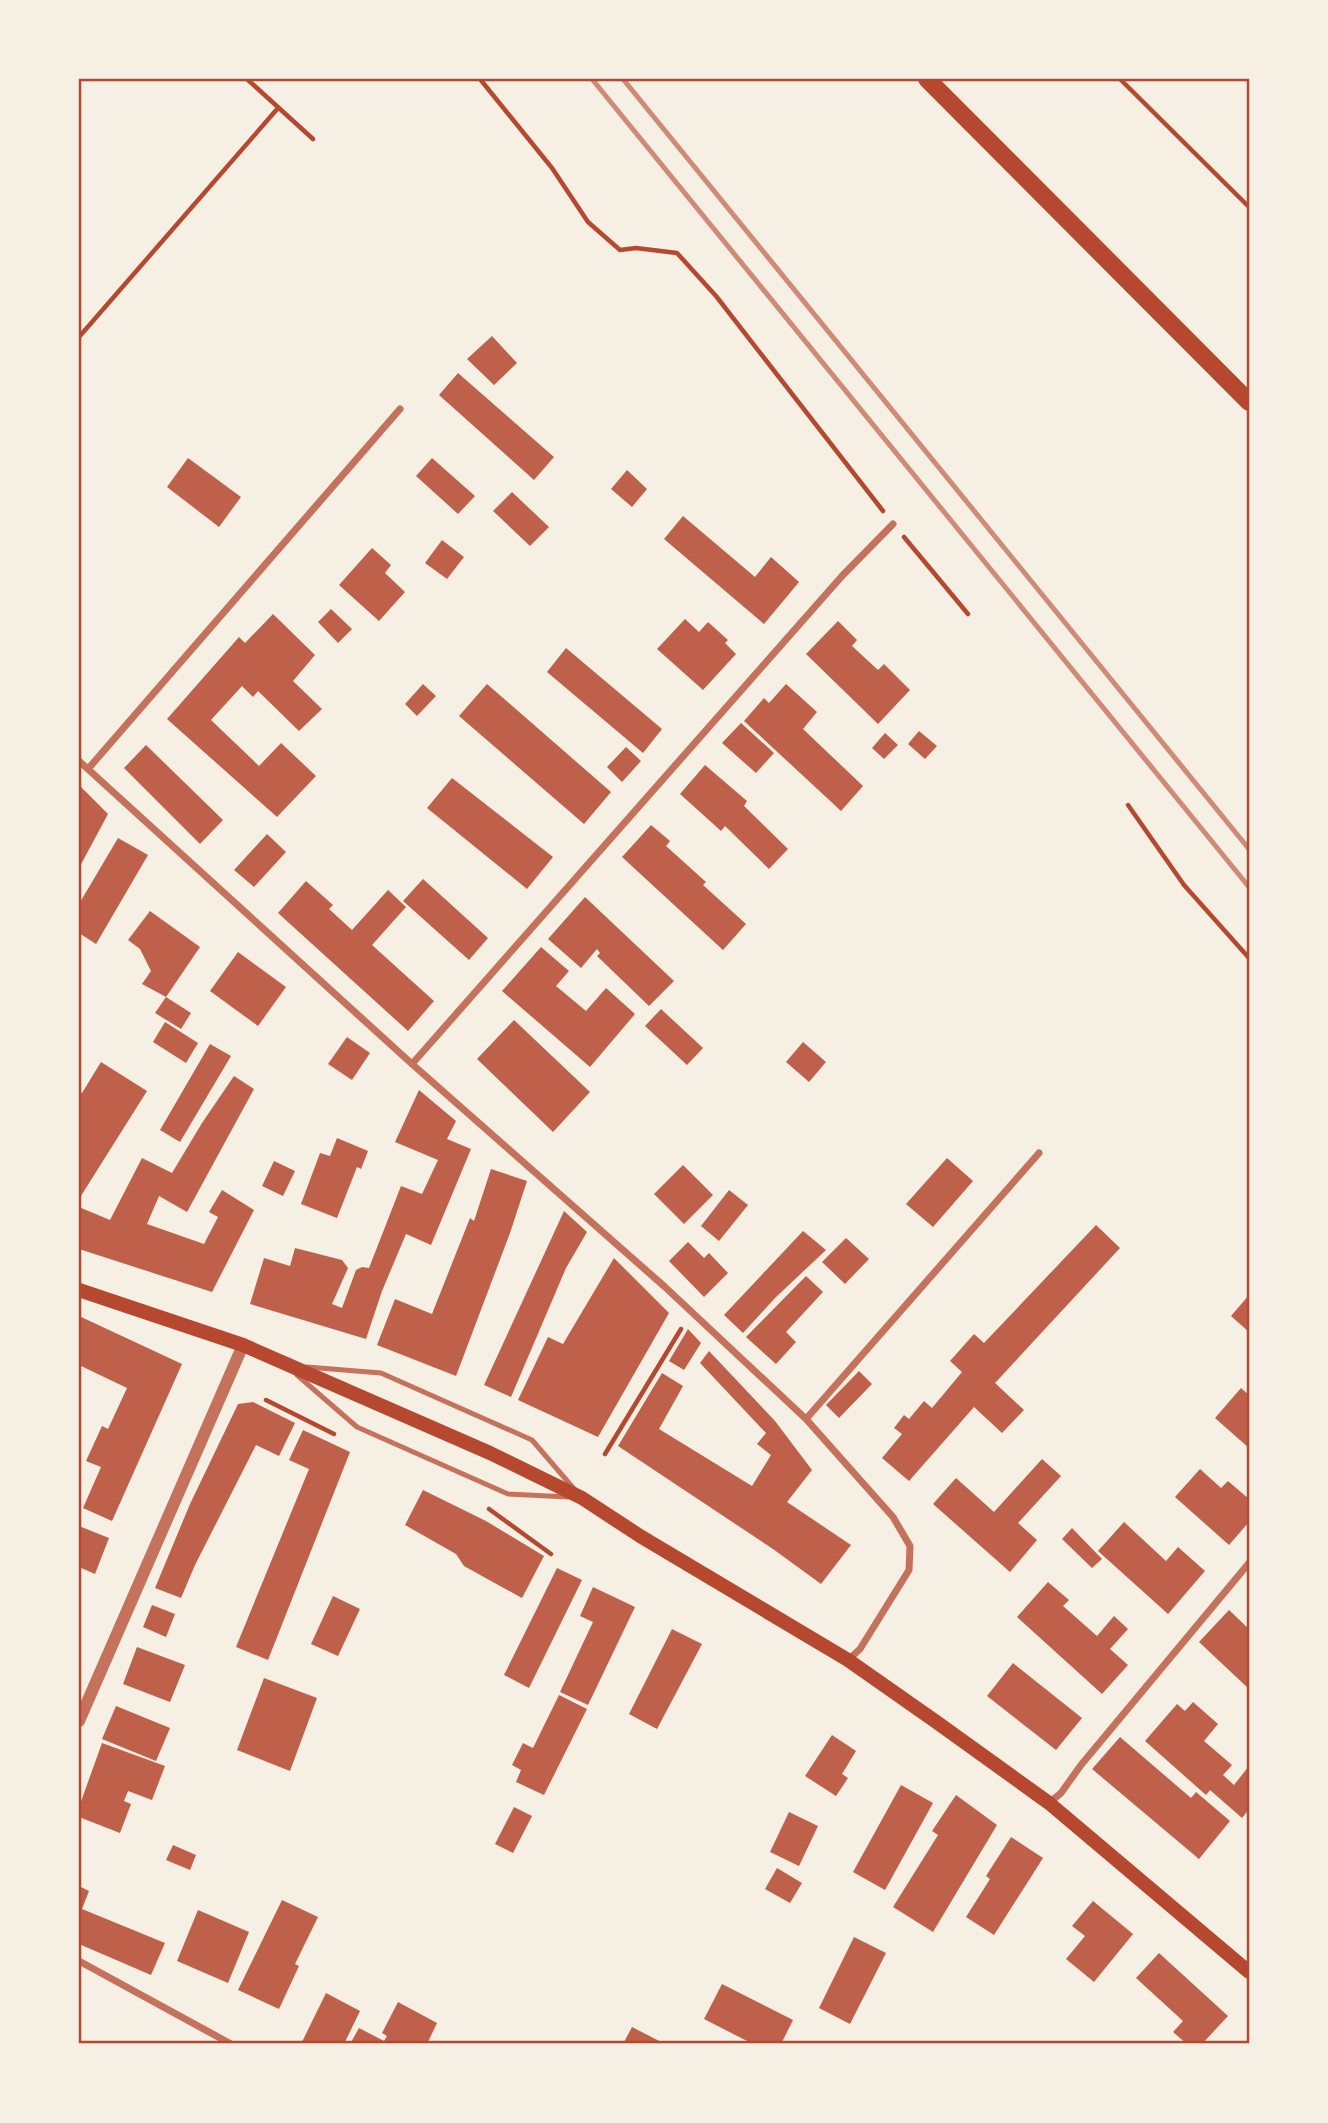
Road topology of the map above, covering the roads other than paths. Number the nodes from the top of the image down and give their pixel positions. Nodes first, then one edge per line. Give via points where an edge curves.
1 (927, 79) edge
2 (1249, 402) edge
3 (400, 409) dead end
4 (893, 524) road end
5 (79, 761) edge
6 (88, 769) junction
7 (412, 1064) junction
8 (1039, 1153) dead end
9 (79, 1290) edge
10 (243, 1345) junction
11 (285, 1365) junction
12 (806, 1419) junction
13 (582, 1498) junction
14 (1249, 1563) edge
15 (848, 1660) junction
16 (79, 1721) edge
17 (1049, 1803) junction
18 (79, 1961) edge
19 (1249, 1972) edge
20 (231, 2044) edge

1 - 2 main road
3 - 6 street
4 - 7 street via 832,586
5 - 6 street
6 - 7 street
7 - 12 street
8 - 12 street
9 - 10 main road
10 - 11 main road
10 - 16 street
11 - 13 main road via 490,1452
11 - 13 lane via 357,1427 508,1494
11 - 13 lane via 381,1373 532,1440
12 - 15 street via 893,1517 910,1546 909,1570
13 - 15 main road
14 - 17 street
15 - 17 main road
17 - 19 main road
18 - 20 street

